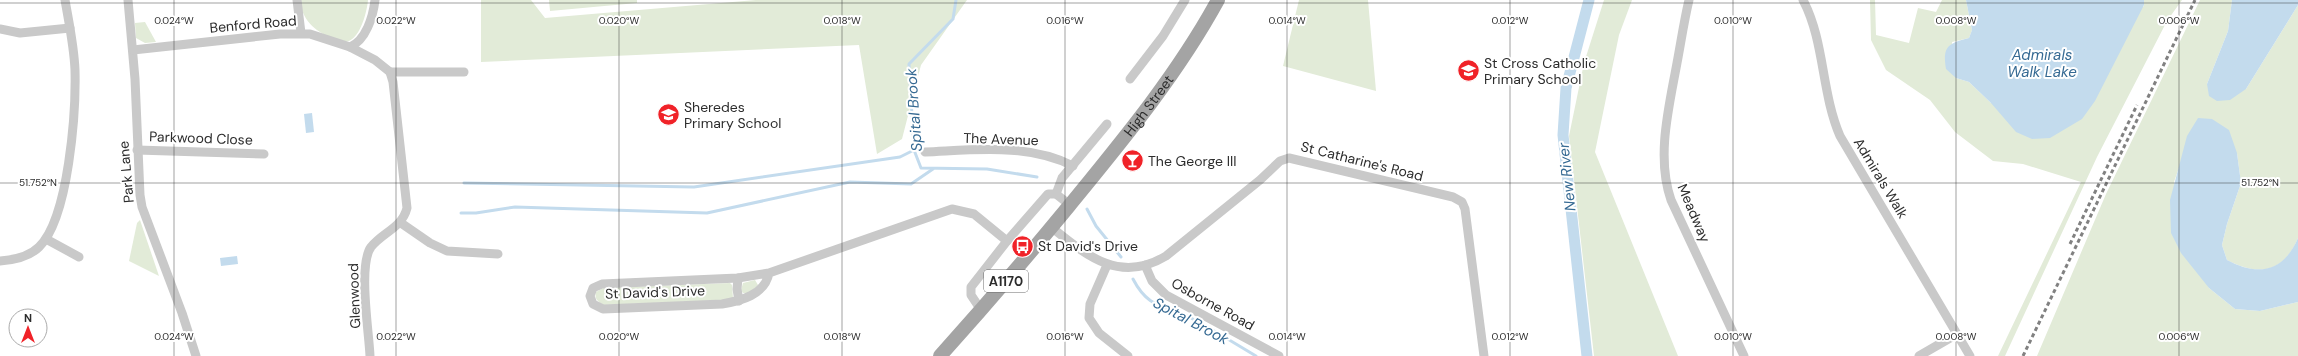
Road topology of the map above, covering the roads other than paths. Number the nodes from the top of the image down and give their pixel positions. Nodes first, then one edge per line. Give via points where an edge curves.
1 (65, 0) edge
2 (128, 0) edge
3 (297, 0) edge
4 (375, 0) edge
5 (1185, 0) edge
6 (1218, 0) edge
7 (1689, 0) edge
8 (1803, 0) edge
9 (70, 28) junction
10 (0, 29) edge
11 (301, 33) junction
12 (350, 47) junction
13 (132, 50) junction
14 (390, 72) junction
15 (464, 72) dead end
16 (1130, 79) dead end
17 (1107, 124) dead end
18 (137, 150) junction
19 (925, 152) dead end
20 (264, 154) dead end
21 (1073, 166) junction
22 (1056, 194) junction
23 (1070, 205) junction
24 (401, 223) junction
25 (1051, 228) junction
26 (46, 239) junction
27 (1007, 241) junction
28 (498, 254) dead end
29 (79, 257) dead end
30 (0, 261) edge
31 (1107, 265) junction
32 (1146, 265) junction
33 (769, 273) junction
34 (738, 278) junction
35 (740, 301) junction
36 (980, 310) junction
37 (1957, 334) junction
38 (196, 356) edge
39 (370, 356) edge
40 (940, 356) edge
41 (1128, 356) edge
42 (1279, 356) edge
43 (1484, 356) edge
44 (1744, 356) edge
45 (1919, 356) edge
46 (1970, 356) edge

1 - 9 street
2 - 13 street, Park Lane
3 - 11 street
4 - 12 street via 362,38
5 - 16 street via 1163,36
6 - 23 main road, High Street / A1170 via 1171,78
7 - 44 street, Meadway via 1670,102 1664,156 1666,182 1671,200
8 - 37 street, Admirals Walk via 1812,22 1831,112 1840,136
9 - 10 street via 20,33
9 - 26 street via 75,93 69,157 57,213
11 - 12 street, Benford Road
11 - 13 street, Benford Road
12 - 14 street, Benford Road via 375,60
13 - 18 street, Park Lane
14 - 15 street
14 - 24 street via 407,208
17 - 21 street
18 - 20 street, Parkwood Close
18 - 38 street, Park Lane via 142,207 181,308
19 - 21 street, The Avenue via 1025,152 1051,156
21 - 22 street via 1060,182
22 - 23 street
22 - 27 street via 1045,197
23 - 25 main road, A1170
24 - 28 street via 430,243 447,251
24 - 39 street, Glenwood via 374,244 366,259
25 - 31 street, St Catharine's Road via 1084,253
25 - 36 main road, A1170
26 - 29 street
26 - 30 street via 28,255
27 - 33 street, St David's Drive via 974,214 952,209
27 - 36 street via 971,287 971,296
31 - 32 street, St Catharine's Road
31 - 41 street via 1090,304 1089,318 1099,333
32 - 42 street, Osborne Road via 1152,282 1166,295
32 - 43 street, St Catharine's Road via 1166,256 1280,161 1289,158 1453,198 1462,202 1465,209
33 - 34 street, St David's Drive
33 - 35 street, St David's Drive via 766,282 755,293
34 - 35 street
34 - 35 street, St David's Drive via 602,284 593,288 590,296 593,304 603,309
36 - 40 main road, A1170
37 - 45 street
37 - 46 street, Admirals Walk

